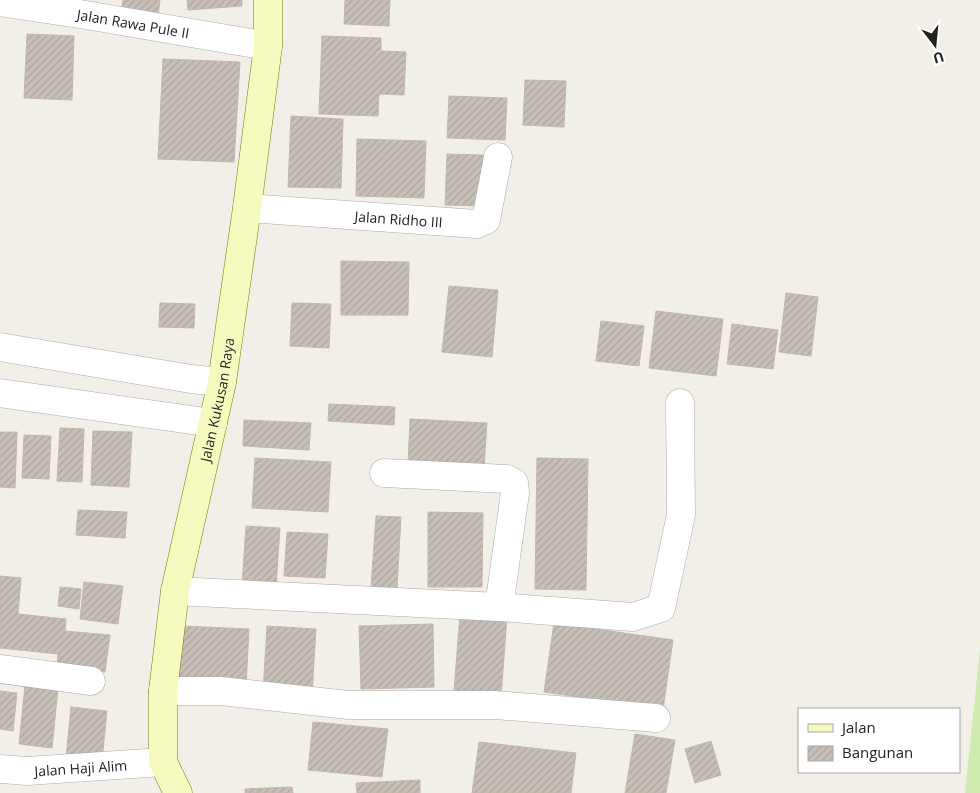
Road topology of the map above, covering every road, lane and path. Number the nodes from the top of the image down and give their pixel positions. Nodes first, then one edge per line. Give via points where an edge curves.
1 (268, 0) edge
2 (0, 2) edge
3 (268, 46) junction
4 (498, 157) dead end
5 (247, 208) junction
6 (0, 347) edge
7 (222, 382) junction
8 (0, 393) edge
9 (680, 403) dead end
10 (213, 423) junction
11 (384, 473) dead end
12 (176, 591) junction
13 (499, 607) junction
14 (0, 669) edge
15 (91, 682) dead end
16 (163, 691) junction
17 (656, 718) dead end
18 (163, 762) junction
19 (0, 769) edge
20 (178, 793) edge

1 - 3 street, Jalan Kukusan Raya
2 - 3 street, Jalan Rawa Pule II
3 - 5 street, Jalan Kukusan Raya
4 - 5 street, Jalan Ridho III via 486,220 477,224
5 - 7 street, Jalan Kukusan Raya
6 - 7 street
7 - 10 street, Jalan Kukusan Raya
8 - 10 street
9 - 13 street via 681,514 661,608 633,617
10 - 12 street, Jalan Kukusan Raya
11 - 13 street via 507,479 514,483
12 - 13 street
12 - 16 street, Jalan Kukusan Raya
14 - 15 street
16 - 17 street via 221,691 348,705 495,705
16 - 18 street, Jalan Kukusan Raya
18 - 19 street, Jalan Haji Alim via 26,771
18 - 20 street, Jalan Kukusan Raya

